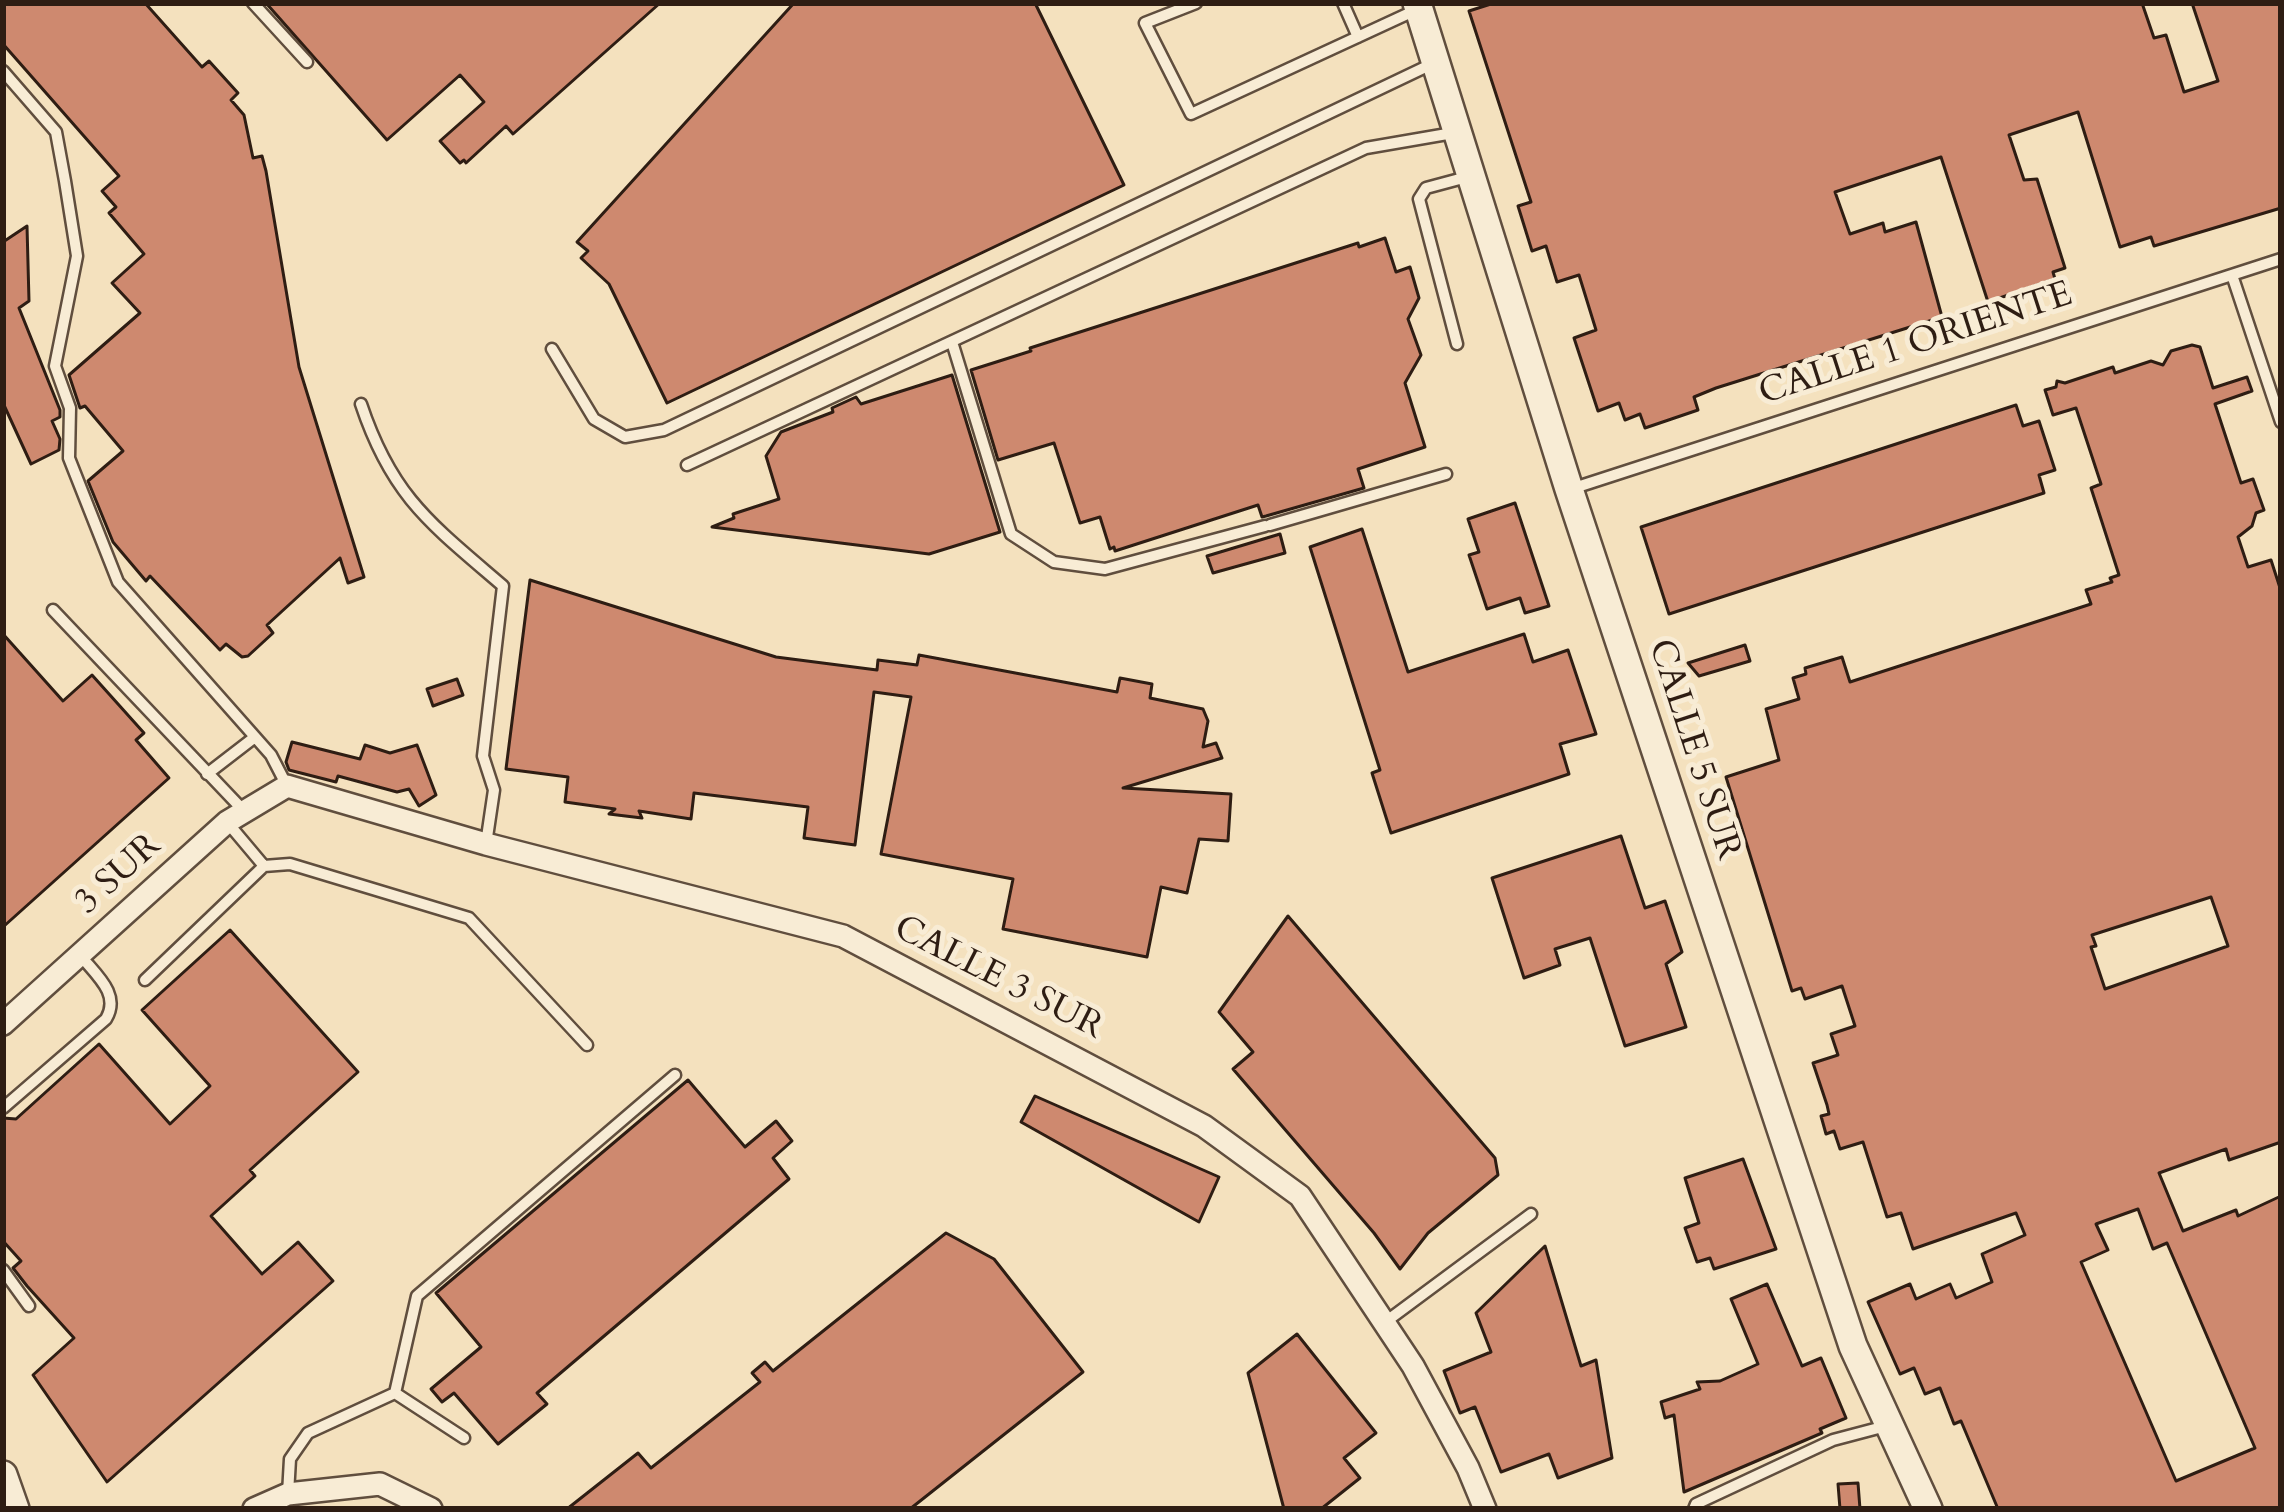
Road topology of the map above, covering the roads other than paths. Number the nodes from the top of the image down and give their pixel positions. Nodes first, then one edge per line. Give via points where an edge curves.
1 (253, 3) edge
2 (1196, 3) edge
3 (1343, 3) edge
4 (1417, 6) edge
5 (1358, 37) junction
6 (307, 62) dead end
7 (1434, 63) junction
8 (3, 71) edge
9 (1456, 132) junction
10 (1470, 177) junction
11 (2281, 259) edge
12 (2232, 274) junction
13 (952, 342) junction
14 (1457, 344) dead end
15 (552, 349) dead end
16 (361, 404) dead end
17 (2281, 422) edge
18 (687, 465) dead end
19 (1446, 474) dead end
20 (1569, 489) junction
21 (53, 610) dead end
22 (255, 737) junction
23 (207, 774) junction
24 (287, 785) junction
25 (235, 816) junction
26 (487, 844) junction
27 (264, 866) junction
28 (80, 955) junction
29 (146, 980) dead end
30 (3, 1024) edge
31 (587, 1045) dead end
32 (675, 1075) dead end
33 (3, 1108) edge
34 (1531, 1214) dead end
35 (3, 1270) edge
36 (29, 1306) dead end
37 (1384, 1323) junction
38 (395, 1393) junction
39 (1889, 1425) junction
40 (464, 1438) dead end
41 (3, 1474) edge
42 (288, 1494) junction
43 (15, 1509) edge
44 (254, 1509) edge
45 (431, 1509) edge
46 (1485, 1509) edge
47 (1694, 1509) edge
48 (1928, 1509) edge

1 - 6 lane
2 - 5 lane via 1145,23 1191,114
3 - 5 lane
4 - 5 lane
4 - 7 street, CALLE 5 SUR
7 - 9 street, CALLE 5 SUR
7 - 15 lane via 664,430 625,436 595,419
8 - 22 lane via 56,132 65,181 77,256 56,366 70,408 69,458 118,582
9 - 10 street, CALLE 5 SUR
9 - 13 lane via 1366,148
10 - 14 lane via 1426,188 1419,199
10 - 20 street, CALLE 5 SUR
11 - 12 lane, CALLE 1 ORIENTE
12 - 17 lane
12 - 20 lane, CALLE 1 ORIENTE
13 - 18 lane
13 - 19 lane via 1011,535 1054,562 1105,569
16 - 26 lane via 377,452 419,514 503,586 483,756 494,790
20 - 39 street, CALLE 5 SUR via 1853,1346
21 - 23 lane
22 - 23 lane
22 - 24 lane
23 - 25 lane
24 - 25 street, 3 SUR
24 - 26 street, CALLE 3 SUR
25 - 27 lane
25 - 28 street, 3 SUR
26 - 37 street, CALLE 3 SUR via 843,936 1044,1040 1204,1126 1300,1196
27 - 29 lane
27 - 31 lane via 290,864 469,918
28 - 30 street, 3 SUR
28 - 33 lane via 113,1007
32 - 38 lane via 417,1296
34 - 37 lane
35 - 36 lane
37 - 46 street, CALLE 3 SUR
38 - 40 lane
38 - 42 lane via 308,1432 290,1459
39 - 47 lane via 1833,1440
39 - 48 street, CALLE 5 SUR
41 - 43 street
42 - 44 street
42 - 45 street via 380,1484

